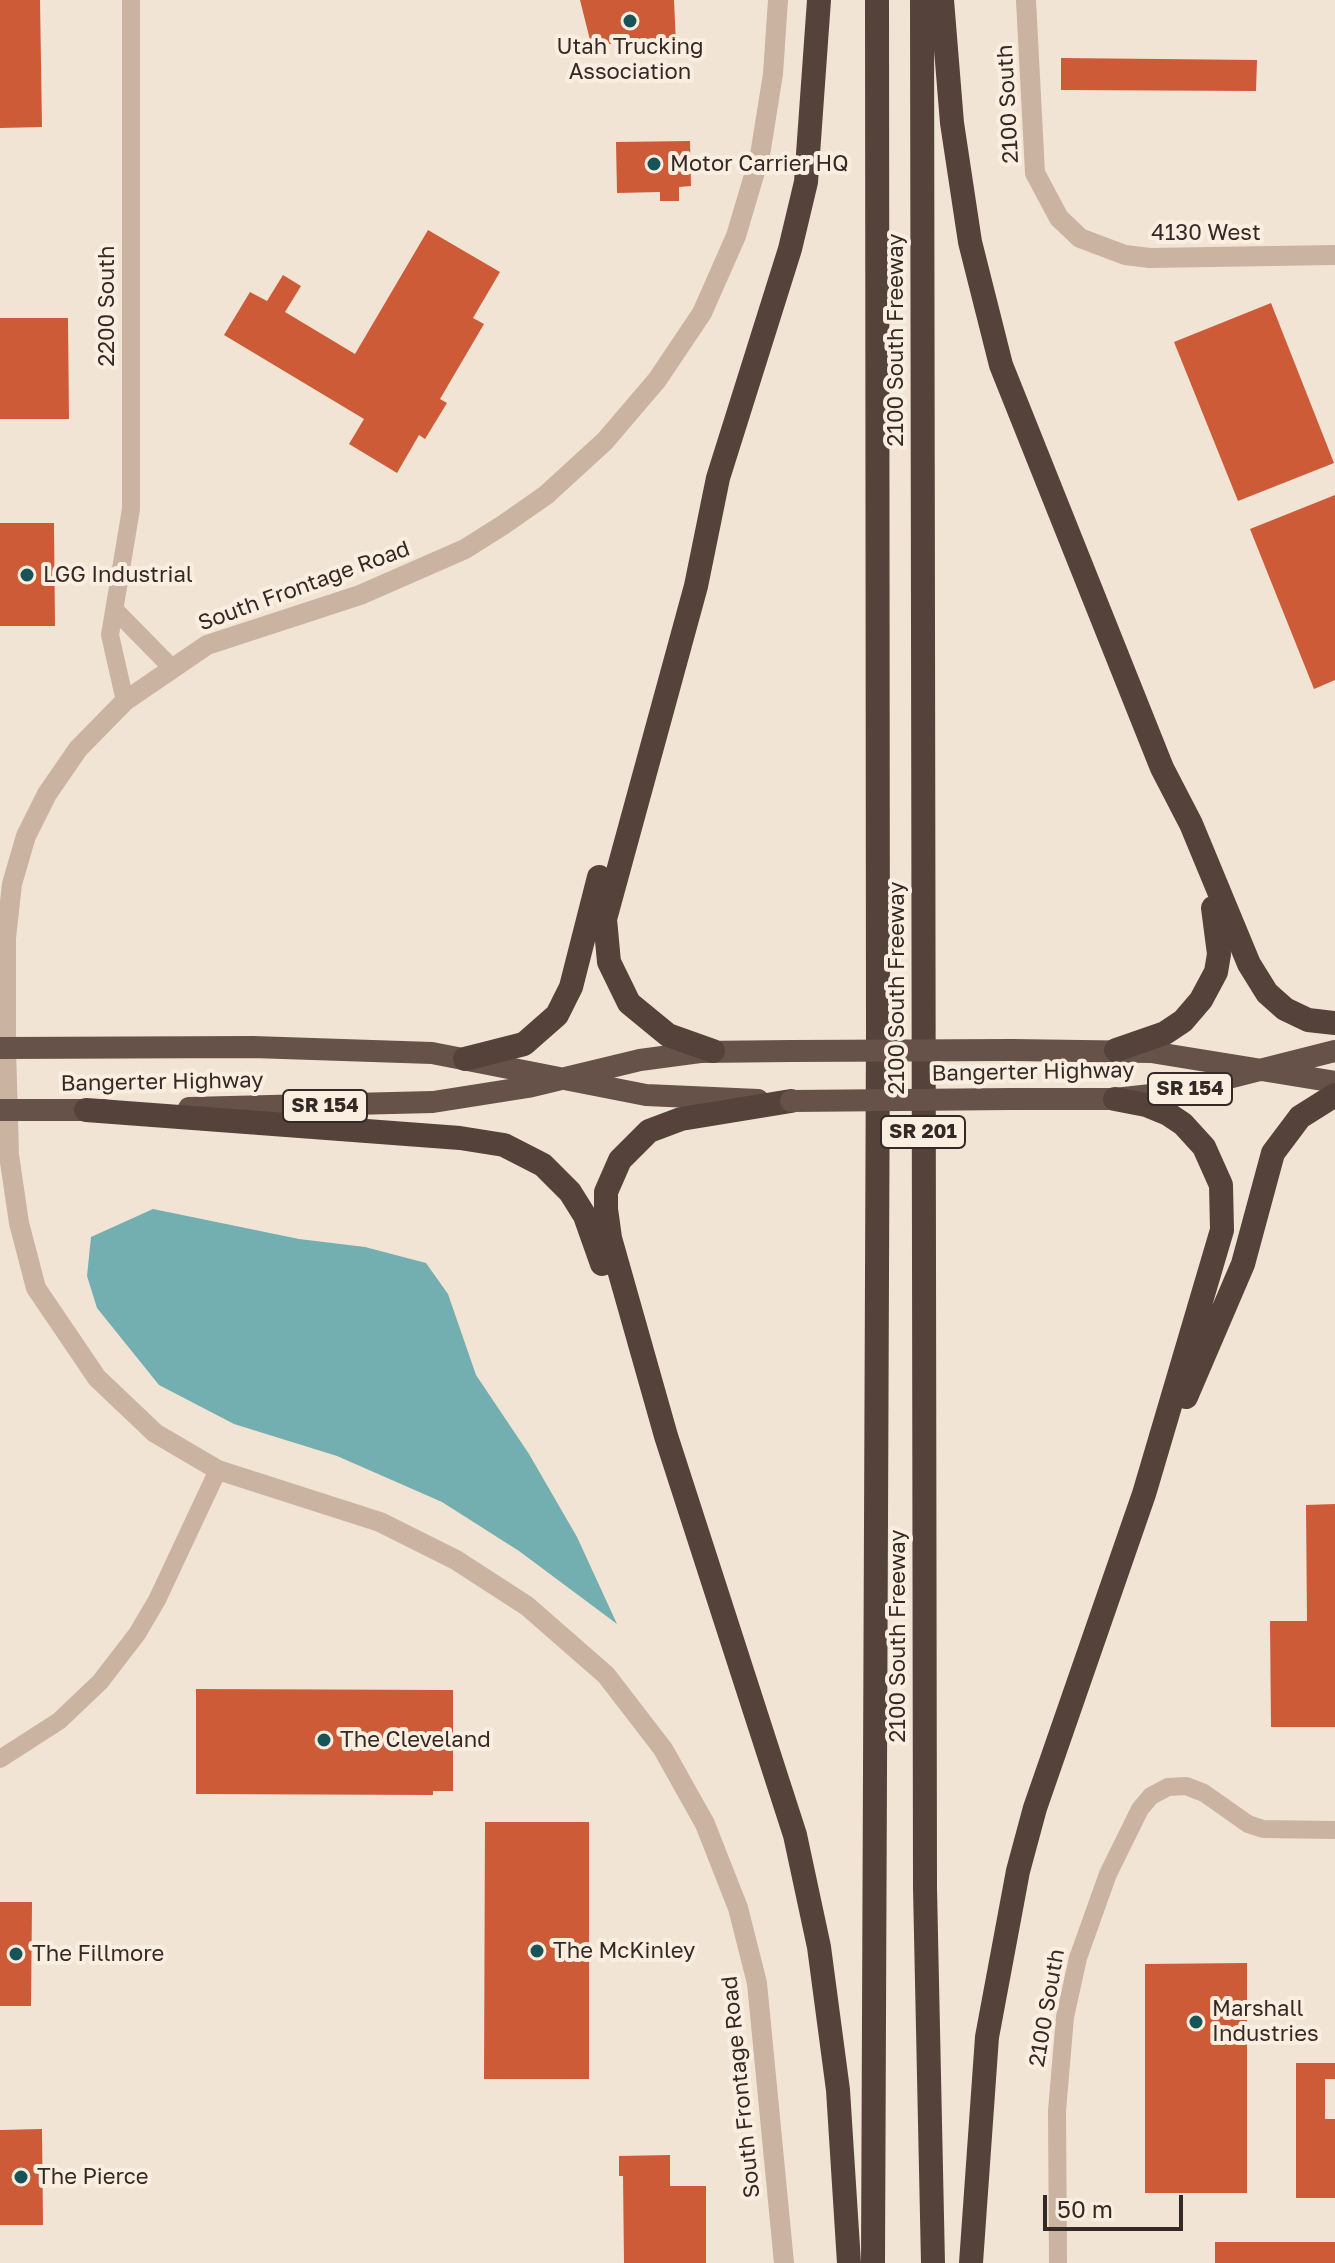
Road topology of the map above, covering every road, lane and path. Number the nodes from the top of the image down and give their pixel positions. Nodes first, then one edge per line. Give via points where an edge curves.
1 (131, 0) edge
2 (778, 0) edge
3 (819, 0) edge
4 (877, 0) edge
5 (922, 0) edge
6 (942, 0) edge
7 (1026, 0) edge
8 (1080, 238) joint
9 (1335, 255) edge
10 (696, 586) junction
11 (116, 611) junction
12 (171, 667) junction
13 (125, 701) junction
14 (1162, 768) junction
15 (1335, 1023) edge
16 (3, 1048) edge
17 (1116, 1050) junction
18 (713, 1051) junction
19 (1335, 1051) edge
20 (465, 1059) junction
21 (1263, 1070) junction
22 (562, 1078) junction
23 (1335, 1082) edge
24 (1335, 1095) edge
25 (1115, 1099) junction
26 (791, 1101) junction
27 (3, 1110) edge
28 (86, 1110) junction
29 (666, 1436) junction
30 (218, 1470) junction
31 (1144, 1494) junction
32 (0, 1759) edge
33 (1335, 1830) edge
34 (784, 2263) edge
35 (849, 2263) edge
36 (873, 2263) edge
37 (933, 2263) edge
38 (971, 2263) edge
39 (1058, 2263) edge

1 - 11 street, 2200 South via 131,509 116,579
2 - 12 street, South Frontage Road via 760,155 736,236 702,313 657,380 605,441 546,495 465,549 360,595 207,645
3 - 10 highway via 806,182 718,478
4 - 36 highway, 2100 South Freeway / SR 201
5 - 37 highway, 2100 South Freeway / SR 201 via 925,1888
6 - 14 highway via 952,123 970,242 1001,365
7 - 8 street, 2100 South via 1035,173 1059,218
8 - 9 street, 4130 West via 1150,258
10 - 18 highway via 610,892 605,933 611,970 633,1008 668,1035
10 - 20 highway via 590,904 564,1002 524,1044
11 - 12 street
11 - 13 street, 2200 South via 110,635
12 - 13 street, South Frontage Road
13 - 16 street, South Frontage Road via 78,749 26,836 12,884 6,938
14 - 15 highway via 1258,980 1285,1009 1308,1020
14 - 17 highway via 1217,918 1219,954 1212,982 1188,1016 1157,1037
16 - 20 highway, Bangerter Highway / SR 154 via 294,1048
16 - 27 street, South Frontage Road
17 - 18 highway, Bangerter Highway / SR 154, bridge
17 - 21 highway, Bangerter Highway / SR 154
18 - 22 highway, Bangerter Highway / SR 154
19 - 21 highway, Bangerter Highway / SR 154
20 - 22 highway, Bangerter Highway / SR 154
21 - 23 highway, Bangerter Highway / SR 154
21 - 25 highway, Bangerter Highway / SR 154 via 1197,1088
22 - 26 highway, Bangerter Highway / SR 154 via 646,1095
22 - 28 highway, Bangerter Highway / SR 154 via 468,1098 398,1105
24 - 31 highway via 1300,1117 1273,1153 1235,1287
25 - 26 highway, Bangerter Highway / SR 154, bridge
25 - 31 highway via 1153,1107 1183,1124 1209,1155 1222,1195 1220,1242
26 - 29 highway via 664,1124 632,1145 612,1175 606,1209 610,1238
27 - 28 highway, Bangerter Highway / SR 154
27 - 30 street, South Frontage Road via 19,1223 36,1288 97,1378 155,1433
28 - 29 highway via 460,1138 521,1151 556,1176 585,1216 642,1396
29 - 35 highway via 795,1835 819,1947 838,2090
30 - 32 street via 137,1634 100,1682 59,1721
30 - 34 street, South Frontage Road via 380,1522 456,1560 536,1612 606,1675 663,1749 705,1824 738,1908 757,1983
31 - 38 highway via 1018,1871 987,2037
33 - 39 street, 2100 South via 1263,1829 1186,1786 1168,1787 1140,1809 1108,1874 1078,1958 1059,2064

